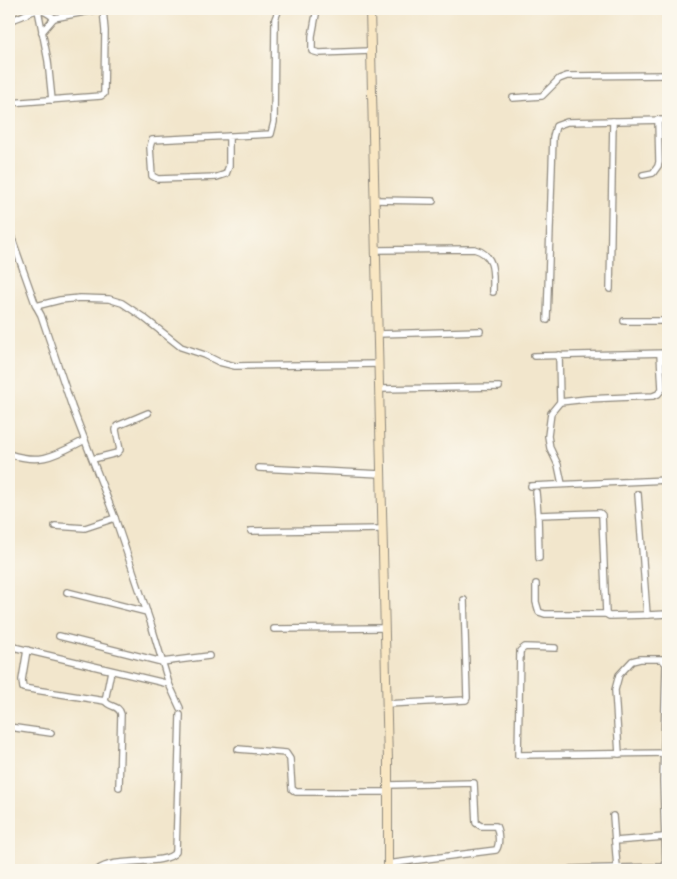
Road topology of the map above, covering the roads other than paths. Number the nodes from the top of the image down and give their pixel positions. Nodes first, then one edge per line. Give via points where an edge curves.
1 (102, 9) edge
2 (279, 9) edge
3 (317, 9) edge
4 (370, 9) edge
5 (38, 10) edge
6 (54, 18) junction
7 (9, 20) edge
8 (42, 32) junction
9 (370, 51) junction
10 (668, 75) edge
11 (513, 98) dead end
12 (52, 100) junction
13 (9, 103) edge
14 (658, 120) junction
15 (668, 120) edge
16 (613, 121) junction
17 (229, 136) junction
18 (643, 175) dead end
19 (375, 200) junction
20 (433, 201) dead end
21 (9, 230) edge
22 (376, 250) junction
23 (610, 289) dead end
24 (493, 292) dead end
25 (36, 306) junction
26 (547, 320) dead end
27 (624, 321) dead end
28 (668, 321) edge
29 (480, 332) dead end
30 (378, 334) junction
31 (668, 353) edge
32 (660, 354) junction
33 (559, 355) junction
34 (534, 356) dead end
35 (379, 364) junction
36 (499, 387) dead end
37 (380, 389) junction
38 (560, 402) junction
39 (148, 413) dead end
40 (85, 440) junction
41 (10, 457) edge
42 (93, 459) junction
43 (258, 468) dead end
44 (381, 474) junction
45 (668, 480) edge
46 (562, 484) junction
47 (531, 486) dead end
48 (536, 492) dead end
49 (638, 494) dead end
50 (538, 515) junction
51 (115, 518) junction
52 (55, 526) dead end
53 (382, 529) junction
54 (251, 530) dead end
55 (540, 558) dead end
56 (536, 584) dead end
57 (67, 592) dead end
58 (464, 600) dead end
59 (147, 612) junction
60 (606, 614) junction
61 (668, 614) edge
62 (647, 615) junction
63 (384, 628) junction
64 (274, 629) dead end
65 (59, 636) dead end
66 (9, 646) edge
67 (556, 648) dead end
68 (27, 650) junction
69 (210, 656) dead end
70 (162, 662) junction
71 (111, 671) junction
72 (169, 684) junction
73 (105, 701) junction
74 (386, 704) junction
75 (180, 708) dead end
76 (180, 716) dead end
77 (9, 727) edge
78 (51, 733) dead end
79 (238, 749) dead end
80 (666, 753) edge
81 (619, 754) junction
82 (119, 787) dead end
83 (388, 788) junction
84 (614, 816) dead end
85 (664, 837) junction
86 (615, 841) junction
87 (387, 867) edge
88 (617, 868) junction
89 (666, 868) edge
90 (571, 869) dead end
91 (98, 870) edge

1 - 6 street
1 - 12 street via 104,94
2 - 17 street via 275,20 274,122 271,134
3 - 9 street via 312,51
4 - 9 street
5 - 6 street
5 - 7 street
5 - 8 street
6 - 8 street
8 - 12 street
9 - 19 street
10 - 11 street via 567,76 555,82 542,96
12 - 13 street
14 - 15 street
14 - 16 street
14 - 18 street via 658,166 653,173
16 - 23 street
16 - 26 street via 567,122 556,126 554,131
17 - 17 street via 152,140 152,176 158,179 226,174
19 - 20 street
19 - 22 street
21 - 25 street
22 - 24 street via 483,251 492,265
22 - 30 street
25 - 35 street via 80,298 110,299 144,316 181,347 235,366
25 - 40 street
27 - 28 street
29 - 30 street
30 - 35 street
31 - 32 street
32 - 33 street
32 - 38 street via 662,389 658,394
33 - 34 street
33 - 38 street
35 - 37 street
36 - 37 street
37 - 44 street
38 - 46 street via 552,413 548,436
39 - 42 street via 117,426 120,450 117,453
40 - 41 street via 49,458
40 - 42 street
42 - 51 street
43 - 44 street
44 - 53 street
45 - 46 street
46 - 47 street
48 - 50 street
49 - 62 street
50 - 55 street
50 - 60 street via 600,513
51 - 52 street via 85,528
51 - 59 street
53 - 54 street
53 - 63 street
56 - 60 street via 539,612
57 - 59 street
58 - 74 street via 466,700
59 - 70 street
60 - 62 street
61 - 62 street
63 - 64 street
63 - 74 street
65 - 70 street
66 - 68 street
67 - 81 street via 525,647 520,651 518,755
68 - 71 street
68 - 73 street via 22,680 24,688
69 - 70 street
70 - 72 street
71 - 72 street
71 - 73 street
72 - 75 street
73 - 82 street via 118,708 121,714
74 - 83 street
76 - 91 street via 176,852 173,856 108,865
77 - 78 street
79 - 83 street via 286,752 290,759 292,789 296,792
80 - 81 street
80 - 81 street via 666,664 662,660 640,659 632,661 616,682
80 - 85 street
83 - 87 street
83 - 87 street via 474,783 476,823 496,826 499,847
84 - 86 street
85 - 86 street
85 - 89 street
86 - 88 street
88 - 89 street
88 - 90 street

